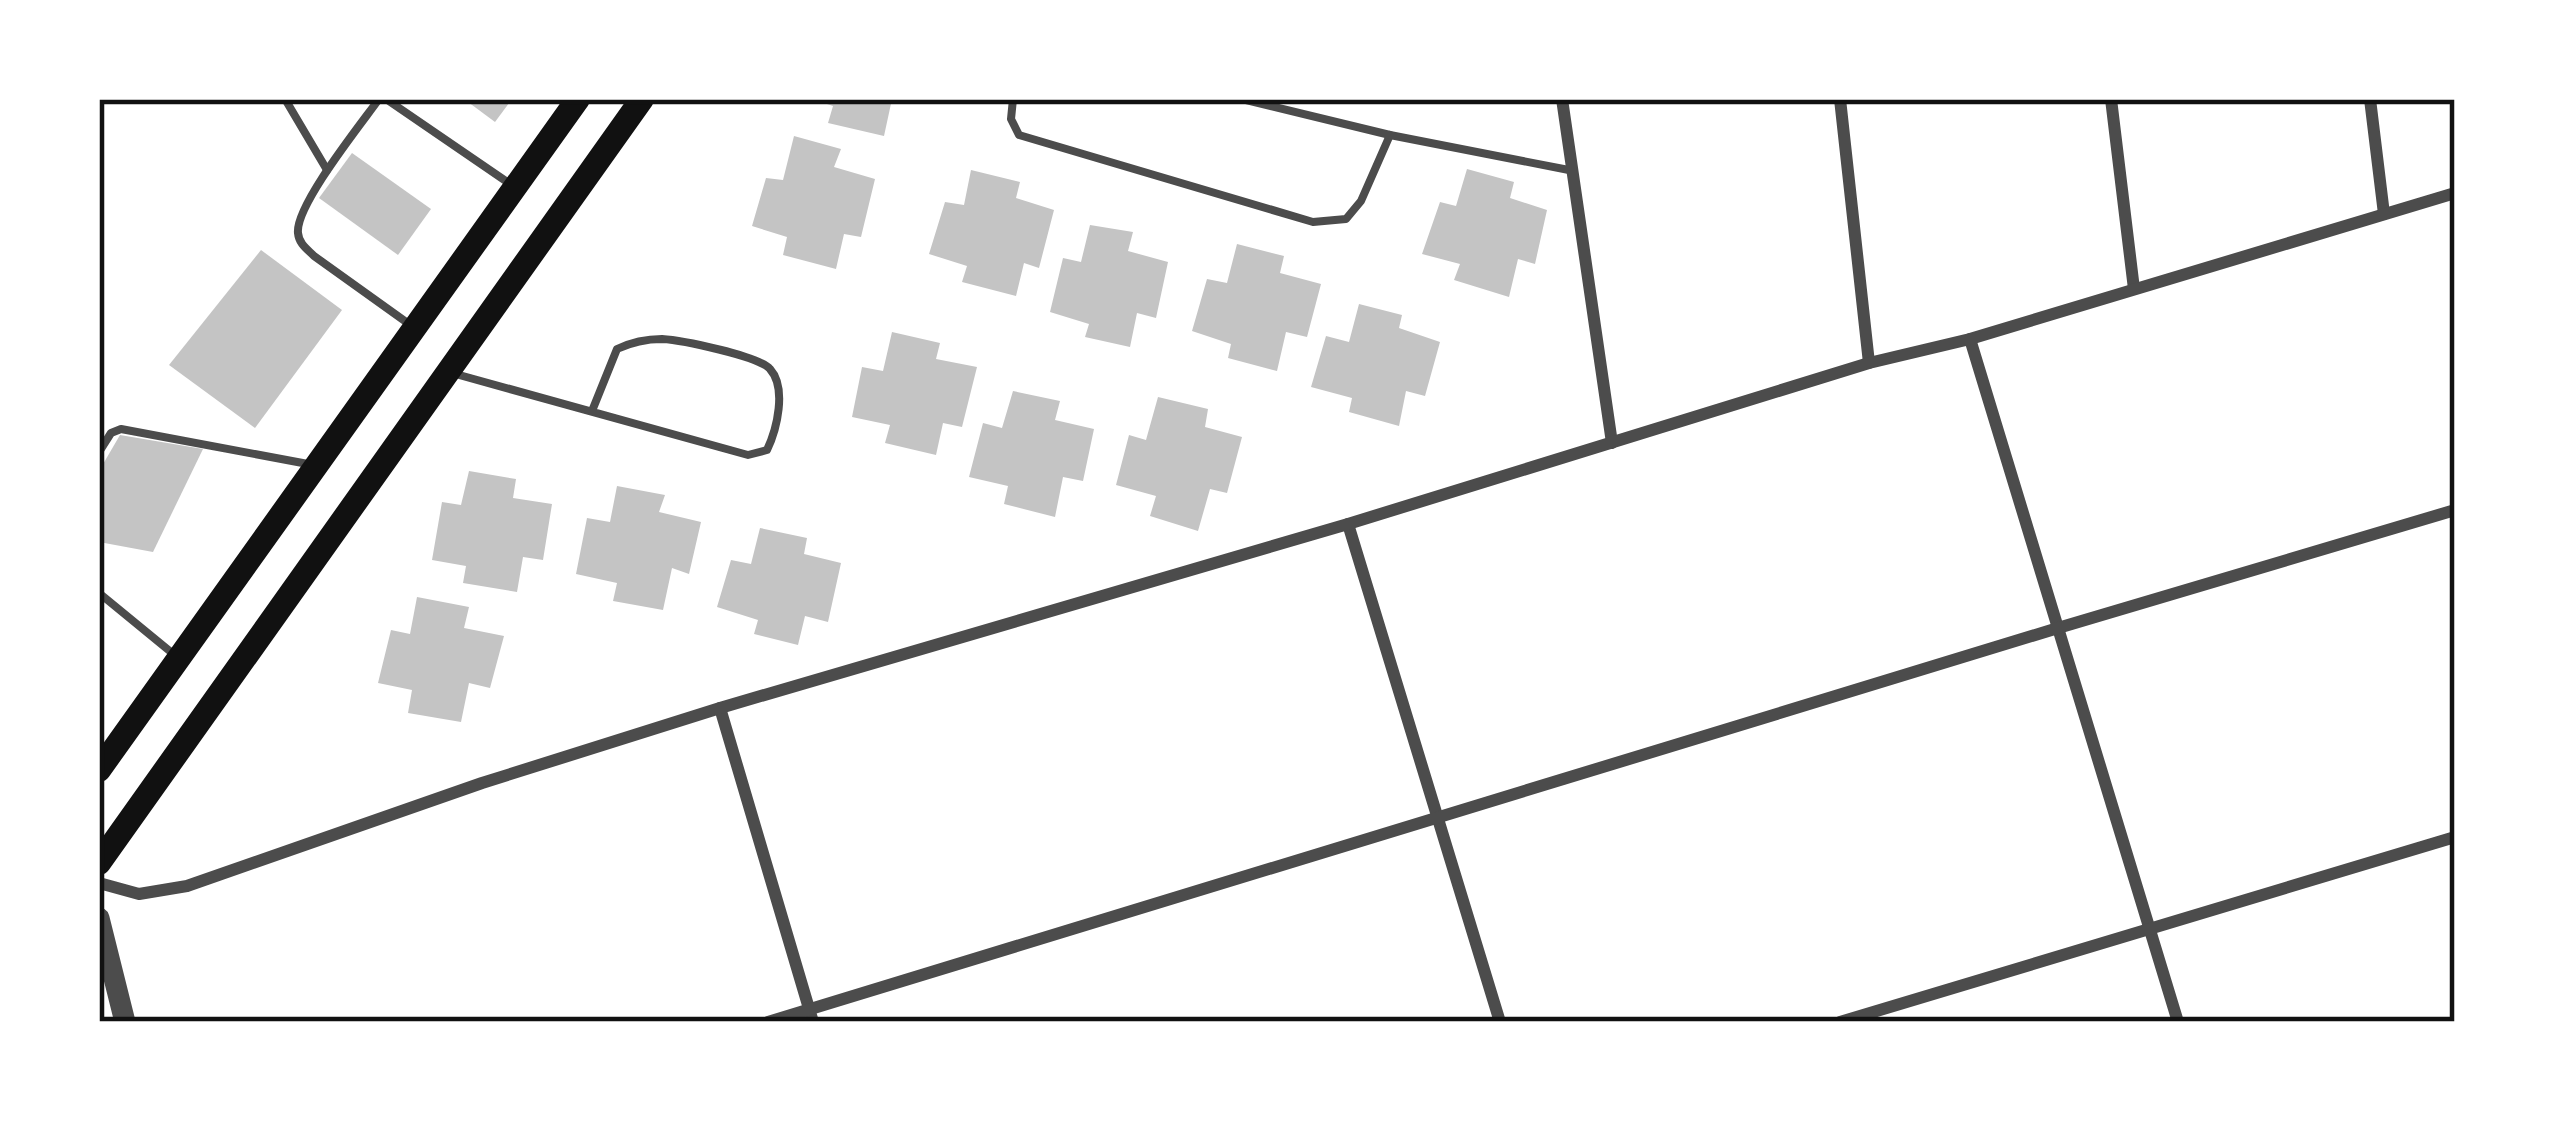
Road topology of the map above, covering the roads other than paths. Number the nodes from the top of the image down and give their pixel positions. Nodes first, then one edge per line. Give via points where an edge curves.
1 (285, 99) edge
2 (382, 99) edge
3 (642, 99) edge
4 (1013, 99) edge
5 (1242, 99) edge
6 (1562, 99) edge
7 (1840, 99) edge
8 (2111, 99) edge
9 (2370, 99) edge
10 (575, 100) edge
11 (1390, 135) junction
12 (327, 171) junction
13 (1574, 171) junction
14 (515, 187) junction
15 (2455, 194) edge
16 (2384, 214) junction
17 (2134, 289) junction
18 (415, 328) junction
19 (1970, 339) junction
20 (1869, 364) junction
21 (445, 371) junction
22 (592, 411) junction
23 (1612, 442) junction
24 (99, 452) edge
25 (316, 466) junction
26 (2455, 510) edge
27 (1348, 524) junction
28 (99, 593) edge
29 (2058, 628) junction
30 (179, 658) junction
31 (720, 708) junction
32 (99, 770) edge
33 (1438, 816) junction
34 (2455, 837) edge
35 (99, 863) edge
36 (99, 883) edge
37 (99, 918) edge
38 (2150, 929) junction
39 (811, 1016) edge
40 (124, 1022) edge
41 (768, 1022) edge
42 (1500, 1022) edge
43 (1840, 1022) edge
44 (2178, 1022) edge

1 - 12 lane
2 - 12 lane
2 - 14 lane
3 - 21 main road
4 - 11 lane via 1019,135 1313,222 1346,219
5 - 11 lane
6 - 13 street
7 - 20 street
8 - 17 street
9 - 16 street
10 - 14 main road
11 - 13 lane
12 - 18 lane via 300,217 302,245
13 - 23 street
14 - 18 main road
15 - 16 street
16 - 17 street
17 - 19 street
18 - 25 main road
19 - 20 street
19 - 29 street
20 - 23 street
21 - 22 lane
21 - 35 main road
22 - 22 lane via 759,454 774,436 779,388 760,361 666,339 634,341 617,349
23 - 27 street
24 - 25 lane via 111,433 131,430
25 - 30 main road
26 - 29 street
27 - 31 street
27 - 33 street
28 - 30 lane
29 - 33 street
29 - 38 street
30 - 32 main road
31 - 36 street via 187,886 139,894
31 - 39 street
33 - 39 street
33 - 42 street
34 - 38 street
37 - 40 street
38 - 43 street
38 - 44 street
39 - 41 street

